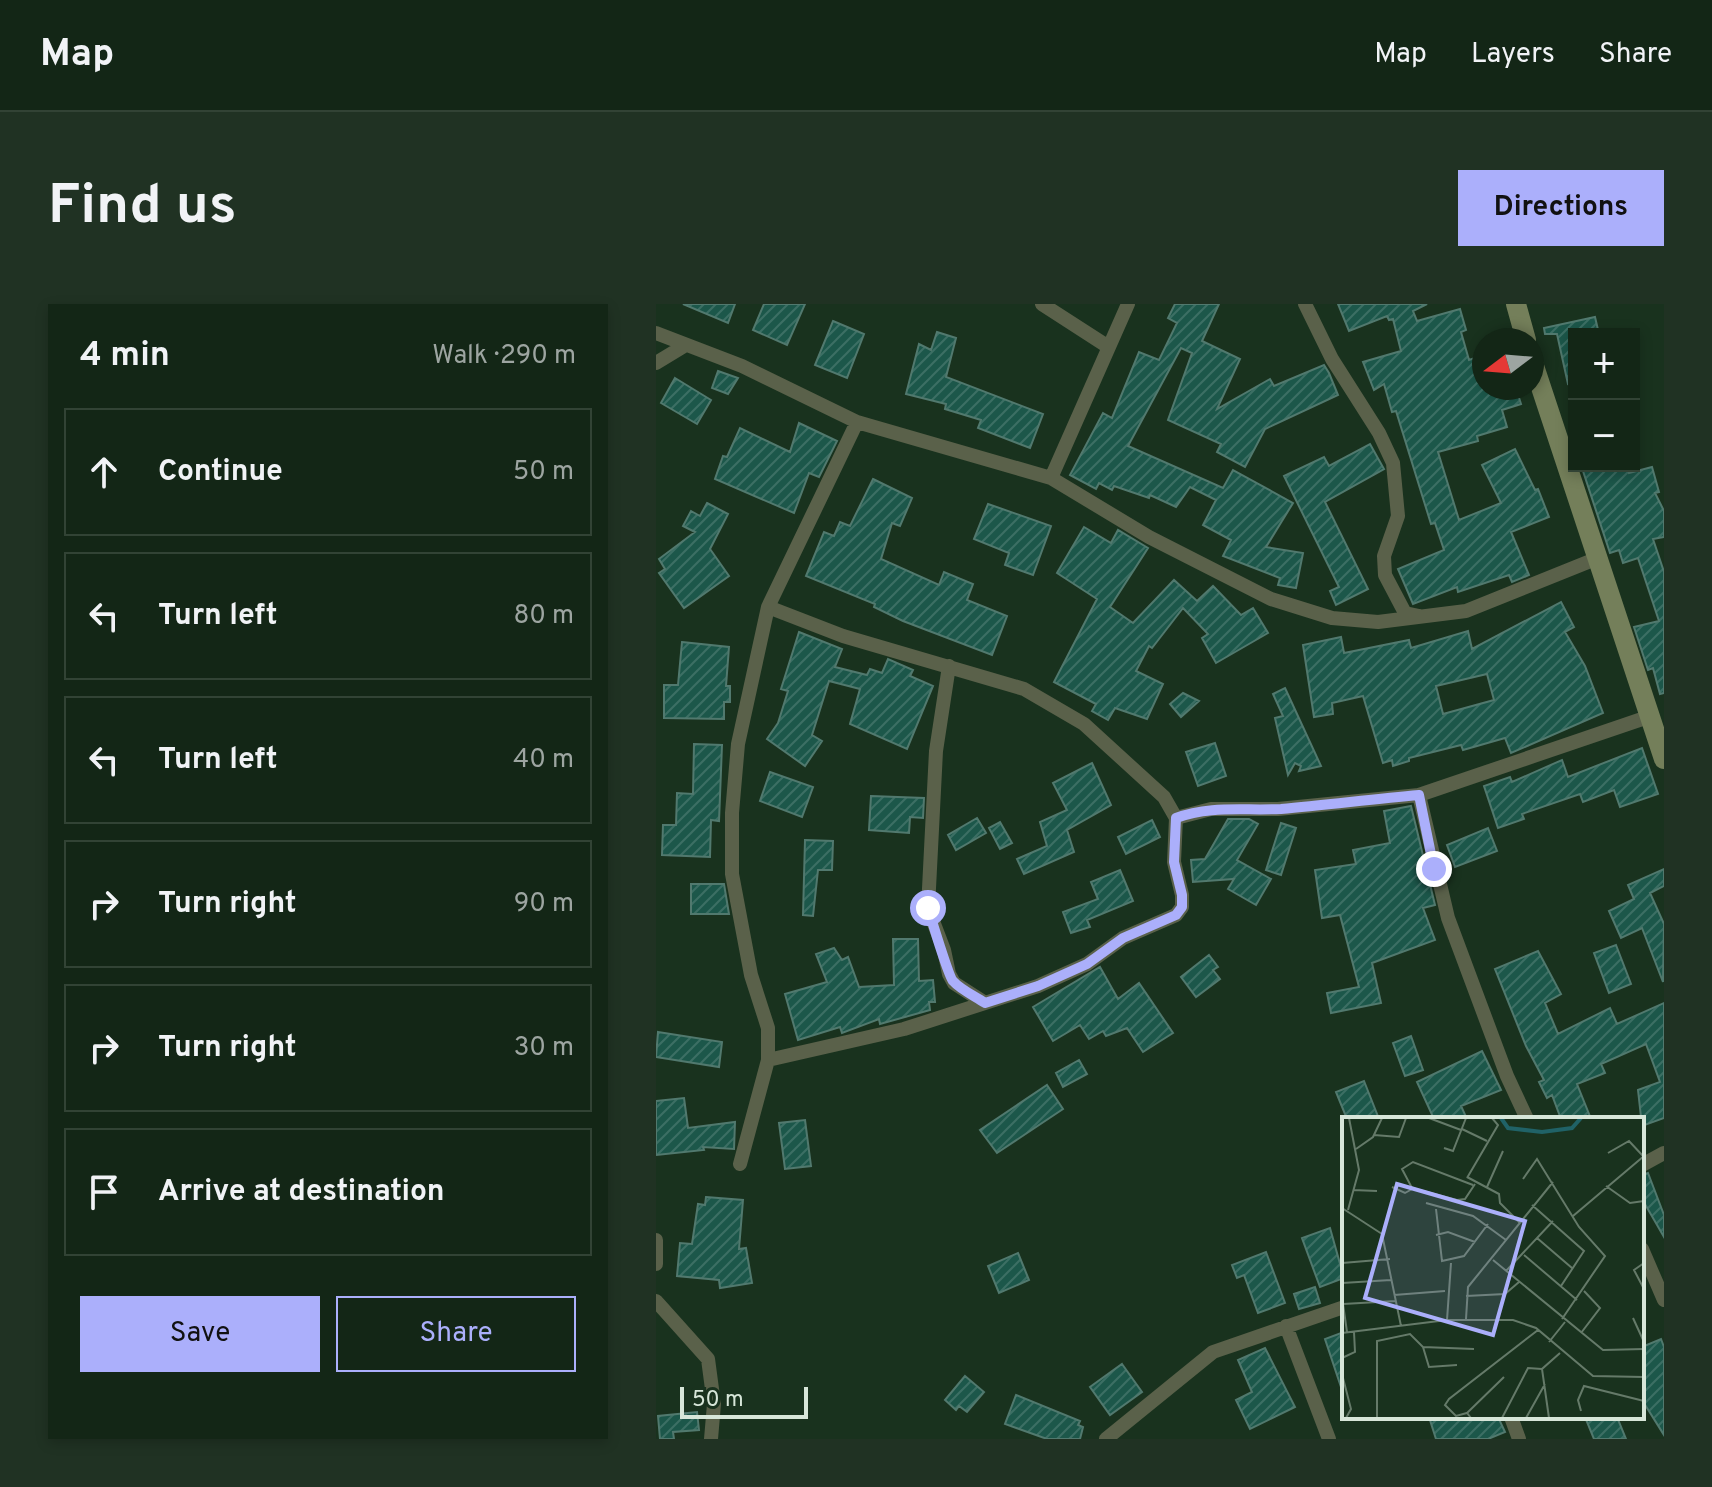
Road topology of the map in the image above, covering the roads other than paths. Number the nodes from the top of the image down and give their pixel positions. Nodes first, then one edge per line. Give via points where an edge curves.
1 (1042, 304) edge
2 (1128, 304) edge
3 (1305, 304) edge
4 (1516, 304) edge
5 (1523, 328) edge
6 (656, 333) edge
7 (684, 346) junction
8 (1107, 346) junction
9 (656, 363) edge
10 (1544, 400) edge
11 (857, 422) junction
12 (1051, 478) junction
13 (1598, 558) junction
14 (768, 607) junction
15 (1427, 617) junction
16 (949, 666) junction
17 (1648, 717) junction
18 (1664, 759) edge
19 (1419, 795) junction
20 (1176, 818) junction
21 (985, 1003) junction
22 (768, 1060) junction
23 (1526, 1117) edge
24 (1664, 1153) edge
25 (740, 1164) dead end
26 (1644, 1164) edge
27 (656, 1240) edge
28 (1644, 1254) edge
29 (656, 1264) edge
30 (1664, 1300) edge
31 (656, 1301) edge
32 (1342, 1308) edge
33 (1286, 1326) junction
34 (1512, 1419) edge
35 (711, 1439) edge
36 (1106, 1439) edge
37 (1329, 1439) edge
38 (1519, 1439) edge

1 - 8 street
2 - 8 street
3 - 15 street via 1393,463 1398,516 1384,556 1385,575 1405,613
4 - 5 street
6 - 7 street
7 - 9 street
7 - 11 street via 742,366
8 - 12 street
10 - 13 street
11 - 12 street
11 - 14 street
12 - 15 street via 1149,537 1271,599 1332,618 1378,622
13 - 15 street via 1501,599
13 - 17 street
14 - 16 street via 843,636
14 - 22 street via 738,744 732,874 751,975 768,1028
16 - 20 street via 1024,689 1084,724 1141,772
16 - 21 street via 936,751 928,908 954,983
17 - 18 street
17 - 19 street
19 - 20 street via 1278,809 1211,809
19 - 23 street via 1448,918
20 - 21 street via 1174,862 1182,907 1176,915 1123,938 1087,964
21 - 22 street via 904,1029
22 - 25 street
24 - 26 street
27 - 29 street
28 - 30 street
31 - 35 street via 708,1359 714,1404
32 - 33 street
33 - 36 street via 1213,1352
33 - 37 street
34 - 38 street

